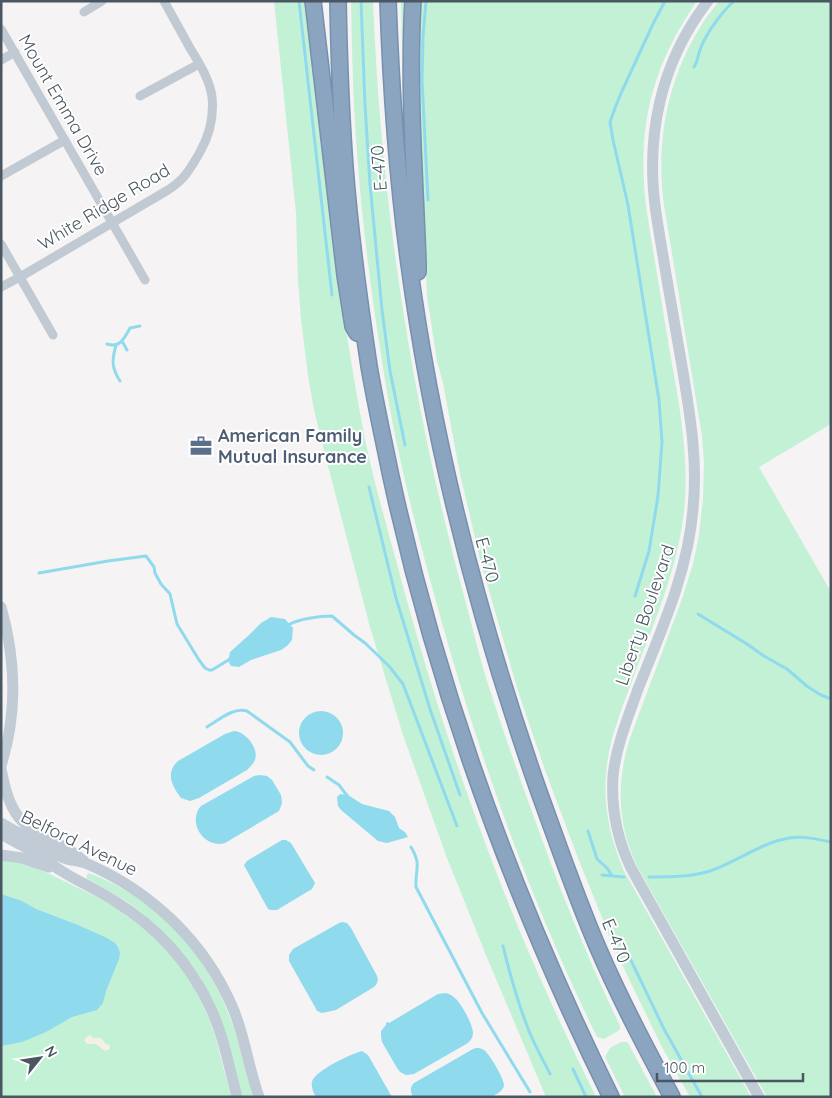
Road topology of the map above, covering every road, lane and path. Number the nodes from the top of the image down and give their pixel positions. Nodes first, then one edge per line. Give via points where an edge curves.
1 (102, 1) edge
2 (164, 1) edge
3 (313, 1) edge
4 (338, 1) edge
5 (388, 1) edge
6 (413, 1) edge
7 (708, 1) edge
8 (84, 12) dead end
9 (1, 30) edge
10 (14, 52) junction
11 (1, 60) edge
12 (199, 64) junction
13 (140, 96) dead end
14 (65, 140) junction
15 (1, 176) edge
16 (112, 223) junction
17 (1, 244) edge
18 (20, 277) junction
19 (145, 280) dead end
20 (1, 287) edge
21 (415, 301) junction
22 (53, 335) dead end
23 (366, 349) junction
24 (1, 607) edge
25 (1, 767) edge
26 (1, 823) edge
27 (1, 834) edge
28 (1, 855) edge
29 (90, 865) junction
30 (58, 869) junction
31 (237, 1097) edge
32 (259, 1097) edge
33 (611, 1097) edge
34 (672, 1097) edge
35 (759, 1097) edge

1 - 8 street
2 - 12 street, White Ridge Road
3 - 23 highway via 352,326
4 - 23 highway, E-470 via 345,167
5 - 21 highway, E-470 via 396,146
6 - 21 highway via 412,80 418,264
7 - 35 street, Liberty Boulevard via 687,32 667,76 656,116 652,159 656,213 693,435 693,515 679,578 619,742 613,802 617,831 631,868
9 - 10 street, Mount Emma Drive
10 - 11 street
10 - 14 street, Mount Emma Drive
12 - 13 street
12 - 16 street, White Ridge Road via 212,97 212,116 204,146 187,175
14 - 15 street
14 - 16 street, Mount Emma Drive
16 - 18 street, White Ridge Road
16 - 19 street, Mount Emma Drive
17 - 18 street
18 - 20 street, White Ridge Road
18 - 22 street
21 - 34 highway, E-470 via 430,394 456,512 509,703 598,947
23 - 33 highway, E-470 via 406,544 458,725 527,913 574,1022
24 - 25 street via 11,648 14,686 11,724
25 - 29 street via 8,798 22,820
26 - 29 street, Belford Avenue via 64,858
27 - 30 street, Belford Avenue
28 - 30 street
29 - 32 street, Belford Avenue via 150,901 176,923 203,955 236,1016
30 - 31 street, Belford Avenue via 131,912 155,931 182,960 216,1019

